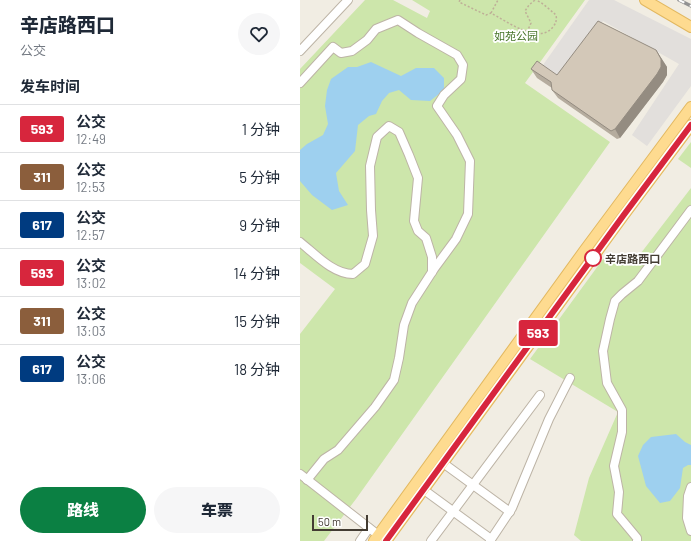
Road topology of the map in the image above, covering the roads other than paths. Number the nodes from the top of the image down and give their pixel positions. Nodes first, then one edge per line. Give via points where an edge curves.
1 (348, 0) edge
2 (645, 0) edge
3 (691, 27) edge
4 (300, 51) edge
5 (300, 83) edge
6 (691, 107) edge
7 (691, 125) edge
8 (691, 210) edge
9 (300, 242) edge
10 (432, 273) junction
11 (570, 378) dead end
12 (540, 395) dead end
13 (443, 463) junction
14 (300, 474) edge
15 (308, 480) junction
16 (473, 484) junction
17 (691, 487) edge
18 (424, 490) junction
19 (453, 512) junction
20 (510, 512) junction
21 (369, 528) junction
22 (691, 531) edge
23 (381, 539) edge
24 (490, 540) edge
25 (360, 541) edge
26 (431, 541) edge
27 (637, 541) edge

1 - 4 street
2 - 3 main road
5 - 10 street via 333,47 341,53 352,51 368,40 376,29 398,20 457,54 463,65 461,79 444,95 437,106 457,134 470,161 468,214 456,239
6 - 23 main road via 584,251
7 - 13 main road
8 - 27 street via 638,281 615,301 603,351 607,383 622,410 622,432 614,466 619,492 617,514
9 - 10 street via 334,269 346,274 353,274 365,264 373,236 370,166 378,137 388,126 399,132 418,178 414,221 418,231 426,238 432,257
10 - 15 street via 412,303 404,325 394,380 343,445 324,459
11 - 20 street
12 - 16 street
13 - 16 street
13 - 18 main road
14 - 15 street
15 - 21 street
16 - 19 street
16 - 20 street
17 - 22 street via 686,518
18 - 19 street
18 - 23 main road
19 - 24 street
19 - 26 street
20 - 24 street
21 - 23 street
21 - 25 street

